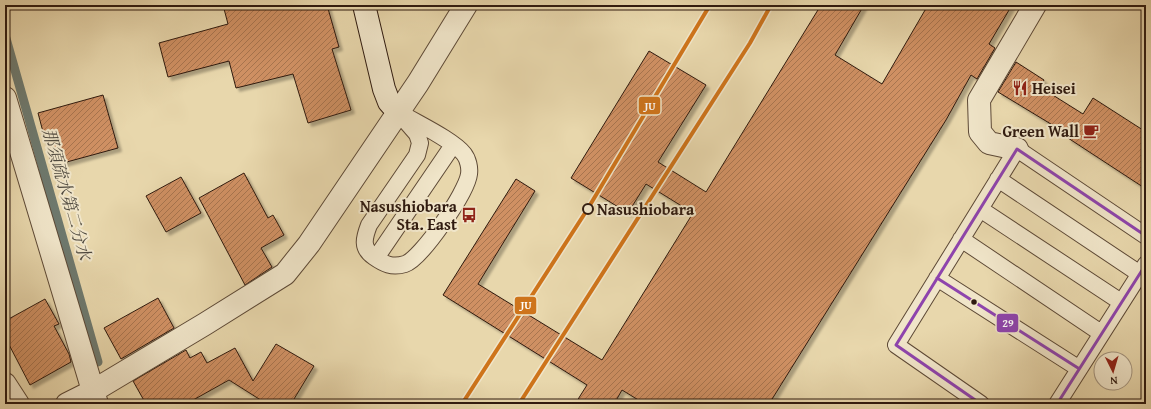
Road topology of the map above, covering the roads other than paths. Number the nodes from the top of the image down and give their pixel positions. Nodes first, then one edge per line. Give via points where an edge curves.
1 (364, 5) edge
2 (466, 5) edge
3 (1035, 5) edge
4 (5, 98) edge
5 (397, 111) junction
6 (453, 145) junction
7 (1017, 149) junction
8 (998, 179) junction
9 (980, 209) junction
10 (1146, 236) edge
11 (961, 239) junction
12 (376, 258) junction
13 (1143, 269) edge
14 (937, 278) junction
15 (1121, 302) junction
16 (1101, 332) junction
17 (1078, 368) junction
18 (5, 384) edge
19 (95, 398) edge
20 (18, 404) edge
21 (67, 404) edge
22 (981, 404) edge
23 (1057, 404) edge

1 - 5 street via 384,88 389,102
2 - 5 street via 418,83
3 - 7 street via 979,100 980,132 989,143
4 - 19 street
5 - 6 lane
5 - 12 lane via 417,134 420,143 417,155 369,225 364,247
5 - 19 street via 309,244 285,274
6 - 12 lane
6 - 12 lane via 464,154 469,174 465,186 442,224 423,250 406,264 393,266 384,264
7 - 8 lane
7 - 10 lane
8 - 9 lane
8 - 13 lane
9 - 11 lane
9 - 15 lane
11 - 14 lane
11 - 16 lane
13 - 15 lane
14 - 17 lane
14 - 22 lane via 896,345
15 - 16 lane
16 - 17 lane
17 - 23 lane
18 - 20 street
19 - 21 street

